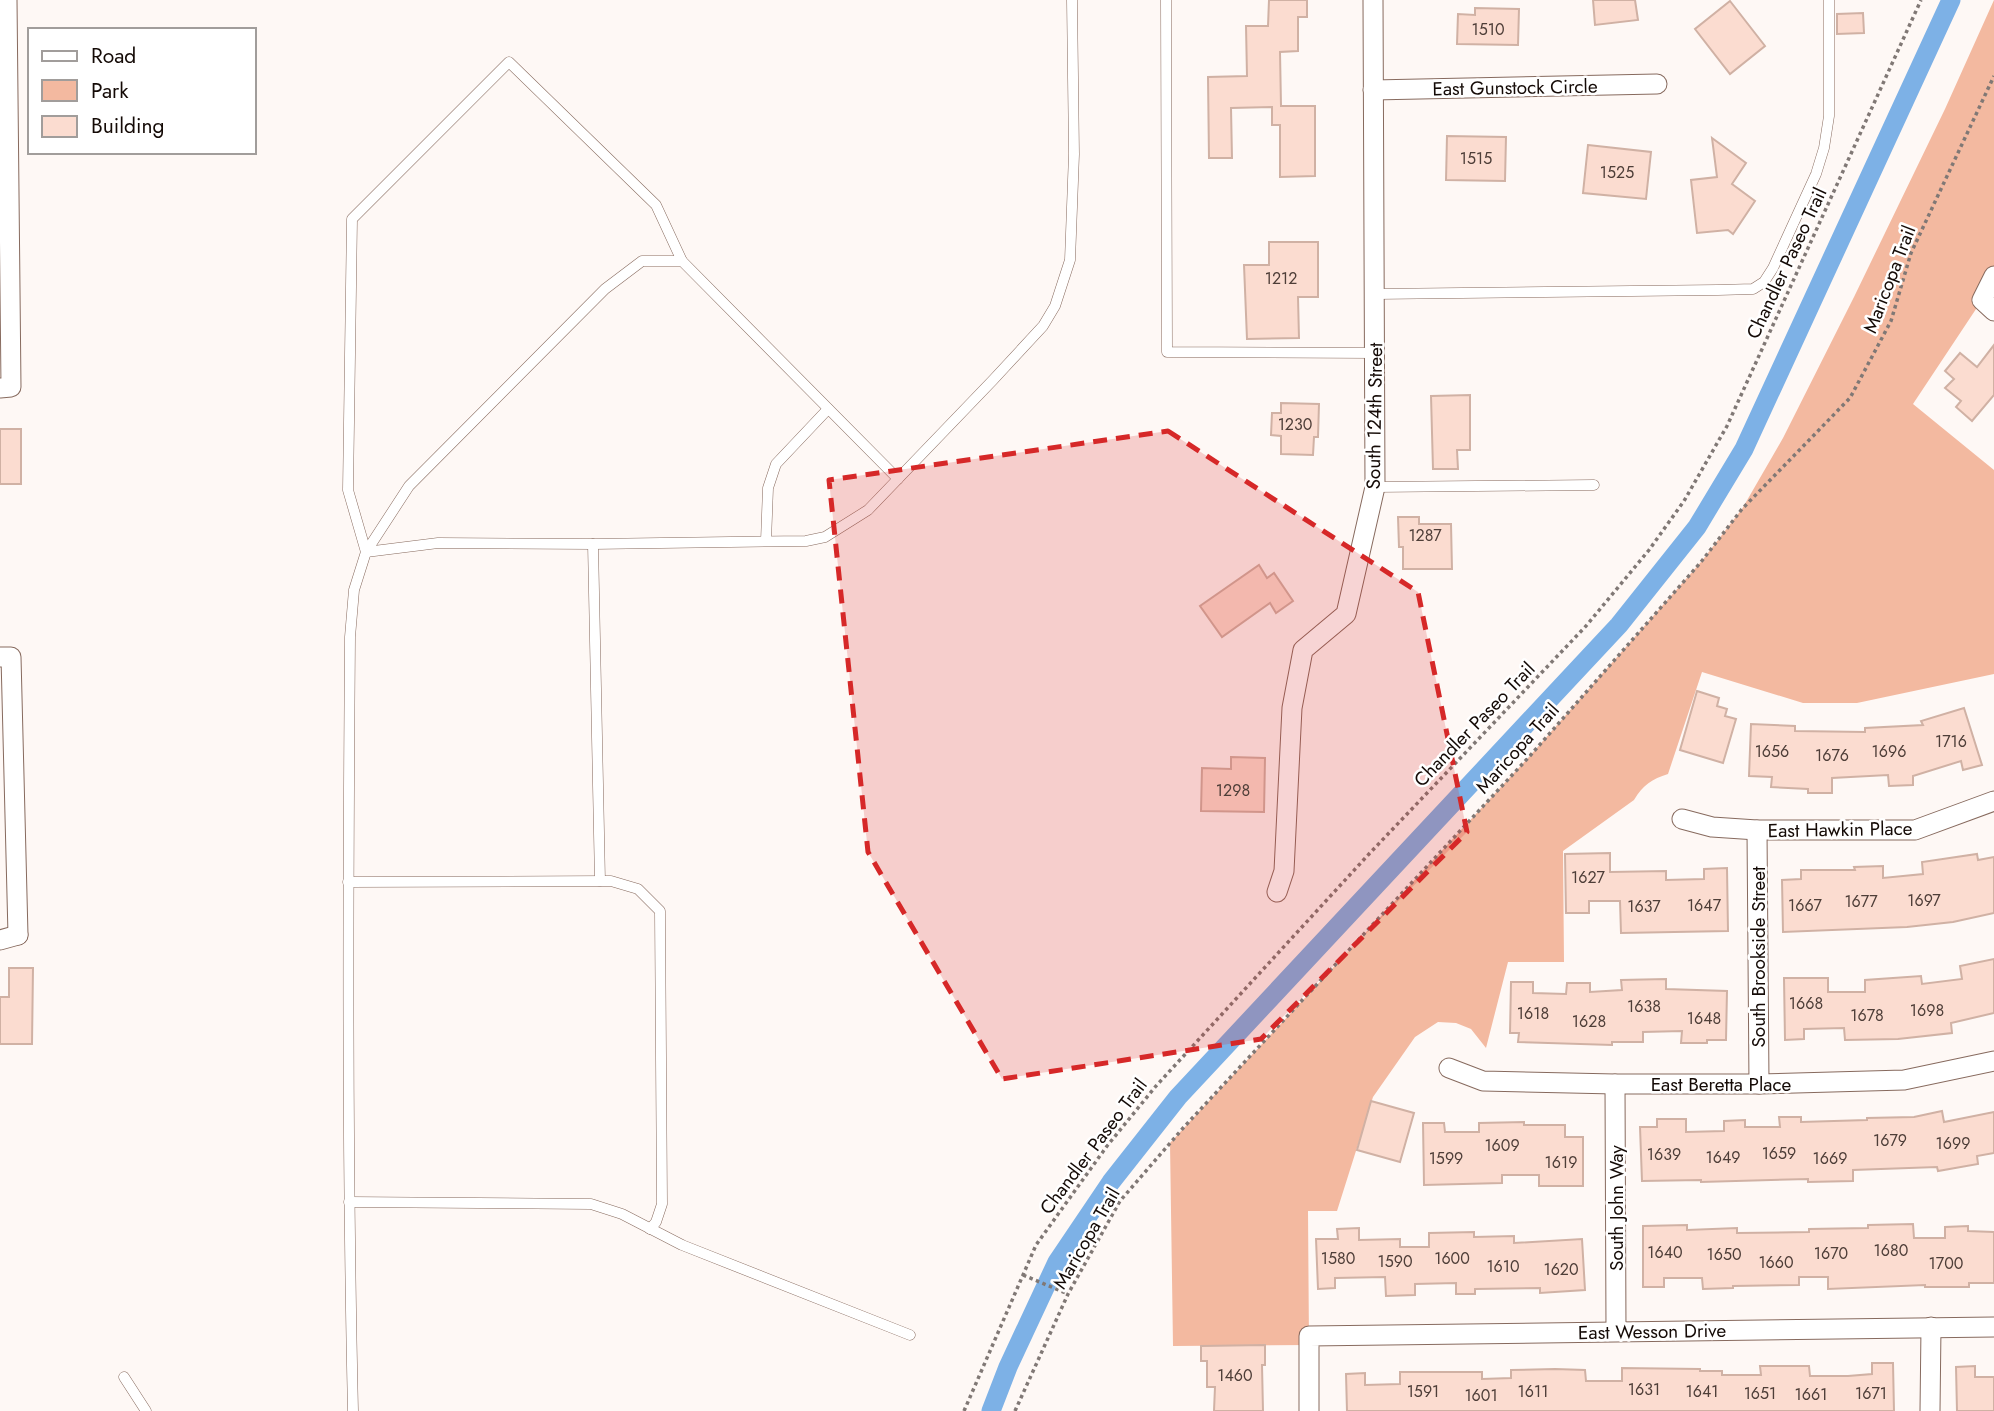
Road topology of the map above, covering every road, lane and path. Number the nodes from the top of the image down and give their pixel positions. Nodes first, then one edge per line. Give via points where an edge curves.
1 (7, 0) edge
2 (1072, 0) edge
3 (1166, 0) edge
4 (1373, 0) edge
5 (1829, 0) edge
6 (1921, 0) edge
7 (1994, 75) edge
8 (1657, 84) dead end
9 (1373, 90) junction
10 (5, 148) edge
11 (682, 261) junction
12 (1994, 276) edge
13 (1375, 294) junction
14 (1988, 305) edge
15 (1376, 353) junction
16 (6, 387) edge
17 (828, 409) junction
18 (898, 479) junction
19 (1594, 485) dead end
20 (1375, 486) junction
21 (766, 541) junction
22 (593, 544) junction
23 (366, 552) junction
24 (6, 657) edge
25 (1994, 801) edge
26 (1682, 819) dead end
27 (1757, 831) junction
28 (600, 881) junction
29 (348, 882) junction
30 (1277, 892) dead end
31 (6, 935) edge
32 (1994, 1061) edge
33 (1449, 1068) dead end
34 (1615, 1084) junction
35 (1759, 1084) junction
36 (349, 1202) junction
37 (650, 1229) junction
38 (1023, 1275) junction
39 (1068, 1294) junction
40 (1931, 1327) junction
41 (1994, 1327) edge
42 (1616, 1331) junction
43 (910, 1335) dead end
44 (124, 1377) dead end
45 (146, 1411) edge
46 (353, 1411) edge
47 (964, 1411) edge
48 (1015, 1411) edge
49 (1309, 1411) edge
50 (1930, 1411) edge

1 - 10 street
2 - 18 lane via 1070,260 1055,306 1043,326
3 - 15 lane via 1167,352
4 - 9 street, South 124th Street
5 - 13 lane via 1829,116 1824,148 1773,268 1759,286
6 - 38 path, Chandler Paseo Trail via 1727,426 1684,502 1586,626 1368,854 1156,1086 1036,1245
7 - 39 path, Maricopa Trail via 1911,253 1892,321 1850,398 1742,509 1702,562 1528,758 1153,1162 1120,1201
8 - 9 street, East Gunstock Circle
9 - 13 street, South 124th Street
10 - 16 street
11 - 17 lane
11 - 23 lane via 642,261 604,289 409,486
11 - 23 lane via 656,205 509,62 352,219 348,490
12 - 14 street
13 - 15 street, South 124th Street
15 - 20 street, South 124th Street
17 - 18 lane
17 - 21 lane via 776,464 768,488
18 - 21 lane via 868,510 825,537
19 - 20 lane
20 - 30 street, South 124th Street via 1346,614 1303,650 1292,708 1284,871
21 - 22 lane
22 - 23 lane via 438,543
22 - 28 lane
23 - 29 lane via 354,590 350,637
24 - 31 street
25 - 27 street, East Hawkin Place via 1915,830
26 - 27 street, East Hawkin Place
27 - 35 street, South Brookside Street
28 - 29 lane
28 - 37 lane via 638,890 660,911 662,1204
29 - 36 lane
32 - 35 street, East Beretta Place via 1904,1080
33 - 34 street, East Beretta Place via 1483,1081
34 - 35 street, East Beretta Place
34 - 42 street, South John Way
36 - 37 lane via 591,1204
36 - 46 lane
37 - 43 lane
38 - 39 path
38 - 47 path, Chandler Paseo Trail
39 - 48 path, Maricopa Trail
40 - 41 street, East Wesson Drive
40 - 42 street, East Wesson Drive
40 - 50 street
42 - 49 street, East Wesson Drive via 1309,1336
44 - 45 lane

